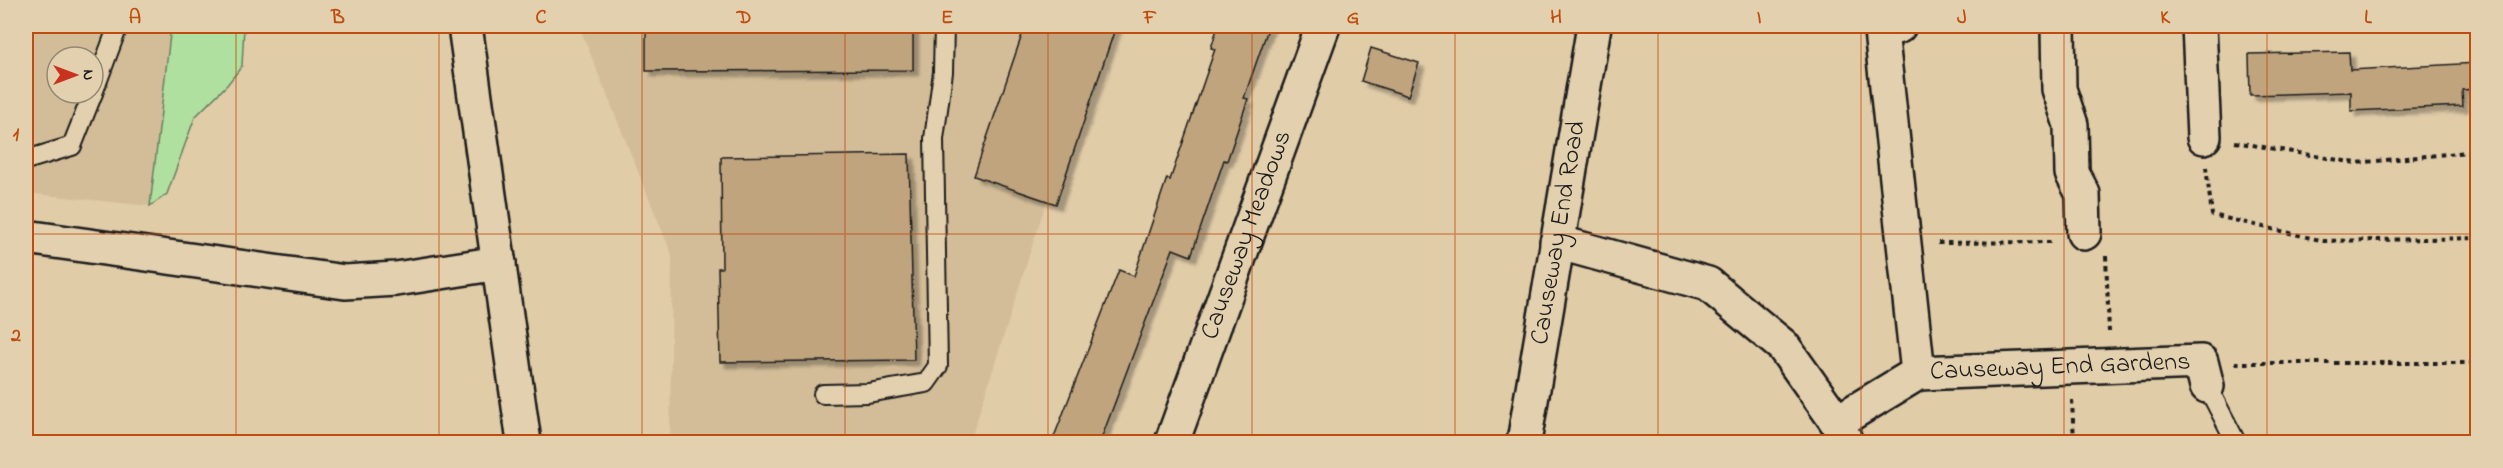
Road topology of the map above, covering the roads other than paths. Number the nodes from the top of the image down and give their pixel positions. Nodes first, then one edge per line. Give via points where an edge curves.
1 (118, 26) edge
2 (465, 26) edge
3 (944, 26) edge
4 (1323, 26) edge
5 (1594, 26) edge
6 (2058, 26) edge
7 (2199, 26) edge
8 (1890, 28) edge
9 (105, 61) edge
10 (88, 105) edge
11 (2204, 137) road end
12 (26, 160) edge
13 (2084, 233) road end
14 (26, 237) edge
15 (1557, 242) junction
16 (499, 263) junction
17 (1918, 373) junction
18 (2204, 374) joint
19 (823, 394) dead end
20 (1841, 432) edge
21 (524, 442) edge
22 (1172, 442) edge
23 (1524, 442) edge
24 (2236, 442) edge

1 - 9 lane
2 - 16 street
3 - 19 lane via 943,72 934,139 938,366 926,383 868,393
4 - 22 street, Causeway Meadows
5 - 15 street, Causeway End Road
6 - 13 street via 2059,89 2071,125 2072,173 2083,194
7 - 11 street
8 - 17 street via 1904,243
10 - 12 lane via 72,146
14 - 16 street via 345,282 396,279
15 - 20 street via 1708,284 1783,346
15 - 23 street, Causeway End Road
16 - 21 street
17 - 18 street, Causeway End Gardens via 2071,367
17 - 20 street, Causeway End Gardens
18 - 24 lane

